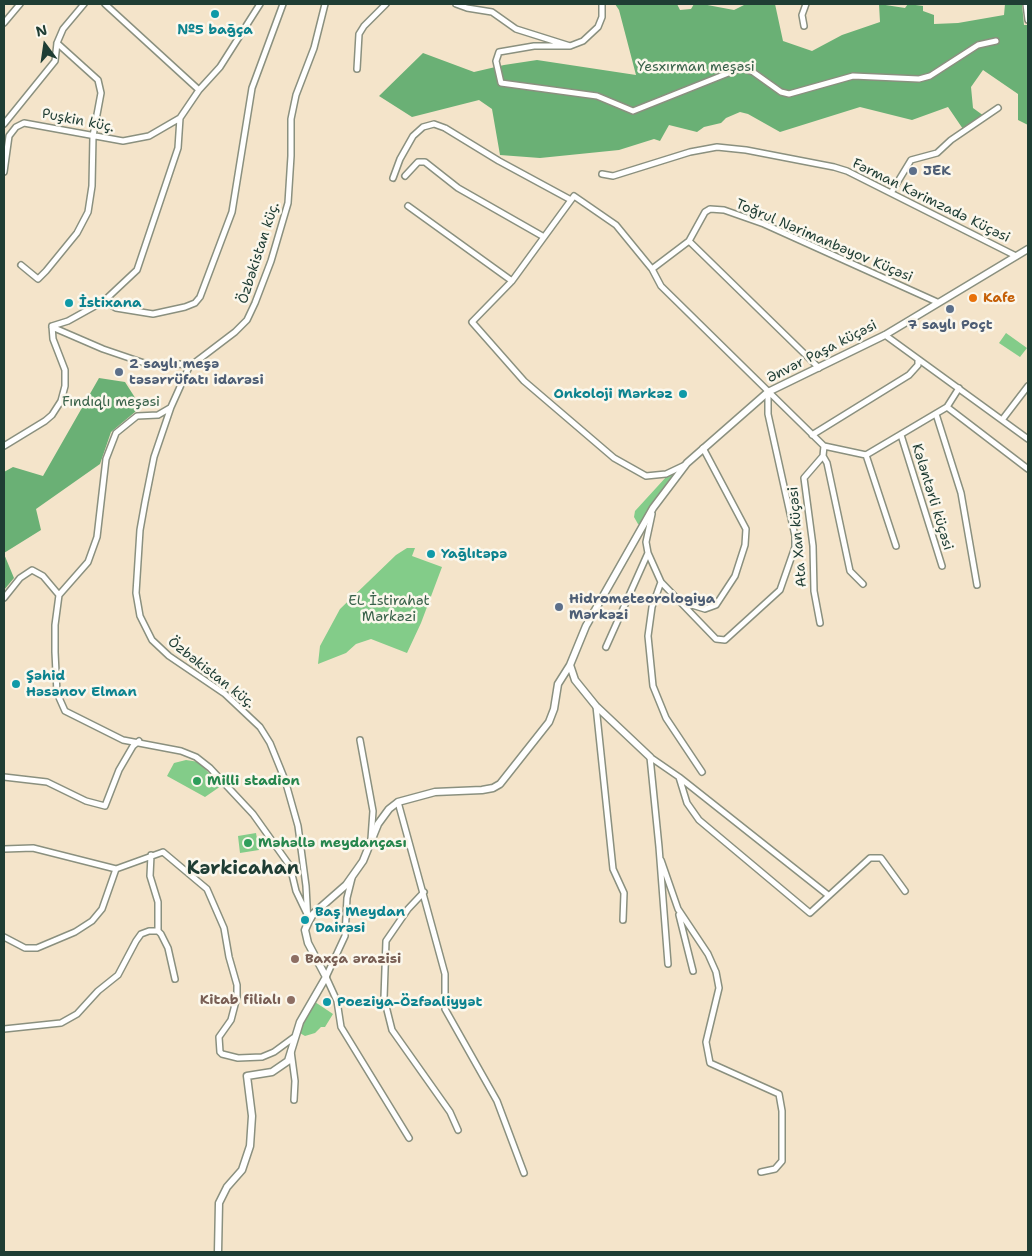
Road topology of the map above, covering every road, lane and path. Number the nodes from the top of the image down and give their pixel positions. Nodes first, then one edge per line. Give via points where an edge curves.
1 (84, 4) edge
2 (105, 4) edge
3 (260, 4) edge
4 (283, 4) edge
5 (325, 4) edge
6 (386, 4) edge
7 (456, 4) edge
8 (602, 4) edge
9 (806, 4) edge
10 (1026, 4) edge
11 (18, 5) edge
12 (1028, 20) edge
13 (4, 23) edge
14 (804, 26) dead end
15 (996, 41) dead end
16 (57, 43) junction
17 (570, 46) junction
18 (357, 69) dead end
19 (199, 90) junction
20 (998, 108) dead end
21 (180, 118) junction
22 (4, 124) edge
23 (93, 136) junction
24 (4, 172) edge
25 (602, 174) dead end
26 (404, 176) dead end
27 (393, 178) dead end
28 (892, 193) junction
29 (571, 200) junction
30 (408, 206) dead end
31 (544, 237) junction
32 (688, 241) junction
33 (1028, 249) edge
34 (1016, 256) junction
35 (21, 265) dead end
36 (652, 269) junction
37 (512, 281) junction
38 (104, 301) junction
39 (936, 302) junction
40 (52, 326) junction
41 (884, 335) junction
42 (918, 360) junction
43 (189, 367) junction
44 (819, 368) junction
45 (1028, 386) edge
46 (959, 388) junction
47 (768, 392) junction
48 (171, 407) junction
49 (947, 408) junction
50 (936, 414) junction
51 (1002, 420) junction
52 (812, 435) junction
53 (901, 435) junction
54 (1028, 439) edge
55 (4, 446) edge
56 (824, 446) junction
57 (703, 448) junction
58 (866, 455) junction
59 (823, 456) junction
60 (687, 464) junction
61 (1028, 469) edge
62 (653, 508) junction
63 (896, 546) dead end
64 (648, 553) junction
65 (942, 566) dead end
66 (662, 582) junction
67 (864, 584) dead end
68 (977, 584) dead end
69 (59, 595) junction
70 (4, 598) edge
71 (678, 600) junction
72 (820, 623) dead end
73 (606, 648) dead end
74 (570, 665) junction
75 (596, 706) junction
76 (360, 740) dead end
77 (139, 742) junction
78 (650, 757) junction
79 (702, 772) dead end
80 (4, 777) edge
81 (679, 777) junction
82 (398, 802) junction
83 (370, 842) junction
84 (4, 849) edge
85 (151, 855) junction
86 (660, 860) junction
87 (116, 869) junction
88 (352, 875) junction
89 (905, 891) dead end
90 (424, 892) junction
91 (828, 894) junction
92 (678, 909) junction
93 (307, 915) junction
94 (623, 920) dead end
95 (308, 923) junction
96 (158, 930) junction
97 (4, 937) edge
98 (668, 964) dead end
99 (693, 971) dead end
100 (326, 977) junction
101 (175, 979) dead end
102 (4, 1029) edge
103 (293, 1038) junction
104 (291, 1051) junction
105 (294, 1100) dead end
106 (458, 1130) dead end
107 (409, 1138) dead end
108 (761, 1172) dead end
109 (524, 1173) dead end
110 (218, 1252) edge

1 - 16 street via 63,29
2 - 19 street
3 - 19 street via 220,67
4 - 38 street via 252,88 232,212 200,297 185,307 154,314 116,308
5 - 43 street, Özbəkistan küç. via 291,119 288,203 255,303 242,326
6 - 18 street via 359,34
7 - 17 street via 492,12 516,29
8 - 17 street via 598,27 583,42
9 - 14 street via 802,15
10 - 12 street
11 - 13 street
15 - 17 street via 978,45 930,76 919,79 854,76 789,94 753,72 740,68 634,111 597,96 501,83 496,61 499,52 534,46
16 - 22 street via 55,62
16 - 23 street via 98,80 101,93
19 - 21 street
20 - 28 street via 950,140 937,153 911,160
21 - 23 street, Puşkin küç. via 139,139 123,141
21 - 38 street via 178,148 137,270
23 - 24 street, Puşkin küç. via 24,123 16,127 10,136
23 - 35 street via 88,212 77,233 38,279
25 - 28 street, Fərman Kərimzadə Küçəsi via 613,176 690,152 728,147 834,167
26 - 31 street via 418,162 425,162 458,188
27 - 29 street via 413,136 423,127 434,124
28 - 34 street, Fərman Kərimzadə Küçəsi
29 - 31 street
29 - 36 street via 574,196 616,225
30 - 37 street
31 - 37 street
32 - 36 street, Toğrul Nərimanbəyov Küçəsi
32 - 39 street, Toğrul Nərimanbəyov Küçəsi via 705,212 724,210 764,224
32 - 44 street
33 - 34 street, Ənvər Paşa küçəsi
34 - 39 street, Ənvər Paşa küçəsi
36 - 47 street via 661,286
37 - 60 street via 472,322 524,381 614,458 646,476 666,474
38 - 40 street
39 - 41 street, Ənvər Paşa küçəsi
40 - 43 street via 150,366 180,364
40 - 55 street via 53,339 65,370 61,400 45,421
41 - 42 street
41 - 44 street, Ənvər Paşa küçəsi
42 - 46 street
42 - 52 street via 918,366 910,375
43 - 48 street, Özbəkistan küç.
44 - 47 street, Ənvər Paşa küçəsi
45 - 51 street
46 - 49 street
46 - 51 street
47 - 52 street
47 - 57 street, Ənvər Paşa küçəsi
47 - 71 street via 768,414 795,536 795,547 780,590 725,640 716,639
48 - 69 street via 158,415 137,416 116,434 106,459 97,537 88,562
48 - 93 street, Özbəkistan küç. via 154,457 144,502 136,604 152,640 181,665 225,694 260,727 270,743 298,826
49 - 50 street
49 - 61 street
50 - 53 street
50 - 68 street via 962,493
51 - 54 street
52 - 56 street
53 - 58 street
53 - 65 street, Kələntərli küçəsi
56 - 58 street
56 - 59 street
57 - 60 street, Ənvər Paşa küçəsi
57 - 71 street via 746,529 746,545 735,576 716,605 705,609
58 - 63 street
59 - 67 street via 850,571
59 - 72 street, Ata Xan küçəsi via 804,478
60 - 62 street, Ənvər Paşa küçəsi
62 - 64 street via 646,542
62 - 74 street, Ənvər Paşa küçəsi via 586,626
64 - 66 street
64 - 73 street
66 - 71 street
66 - 79 street via 652,607 648,636 653,686 666,718
69 - 70 street via 32,570
69 - 77 street via 55,652 57,693 61,705 65,712 123,740
74 - 75 street via 575,680
74 - 82 street, Ənvər Paşa küçəsi via 562,674 552,716 544,730 500,784 493,788 435,792
75 - 78 street
75 - 94 street via 613,868 624,893
76 - 83 street via 373,811
77 - 80 street via 133,746 119,770 105,806 86,801 47,782
77 - 93 street via 181,750 210,768 254,814 290,866
78 - 81 street
78 - 86 street
81 - 91 street
81 - 91 street via 687,803 699,820 810,913
82 - 83 street via 384,816
82 - 90 street
83 - 88 street via 363,861
84 - 87 street via 33,848
85 - 87 street
85 - 96 street via 150,876 158,902
85 - 103 street via 162,852 206,889 224,928 237,997 231,1020 219,1037 222,1054 252,1059 262,1057
86 - 92 street
86 - 98 street
87 - 97 street via 102,909 75,932 37,948 25,948
88 - 95 street
88 - 100 street via 345,936
89 - 91 street via 881,858 876,856
90 - 106 street via 386,941 384,998 392,1030 450,1112
90 - 109 street via 446,974 445,1009 497,1101
92 - 99 street
92 - 108 street via 716,972 719,988 706,1042 710,1063 779,1094 782,1104 782,1161 775,1169
93 - 95 street, Özbəkistan küç.
95 - 100 street via 308,943
96 - 101 street via 168,948
96 - 102 street via 142,934 118,975 98,991 78,1014 61,1023
100 - 103 street
100 - 107 street via 337,1001 341,1027
103 - 104 street
104 - 105 street
104 - 110 street via 288,1061 278,1070 247,1076 252,1116 250,1146 242,1170 227,1187 219,1203

